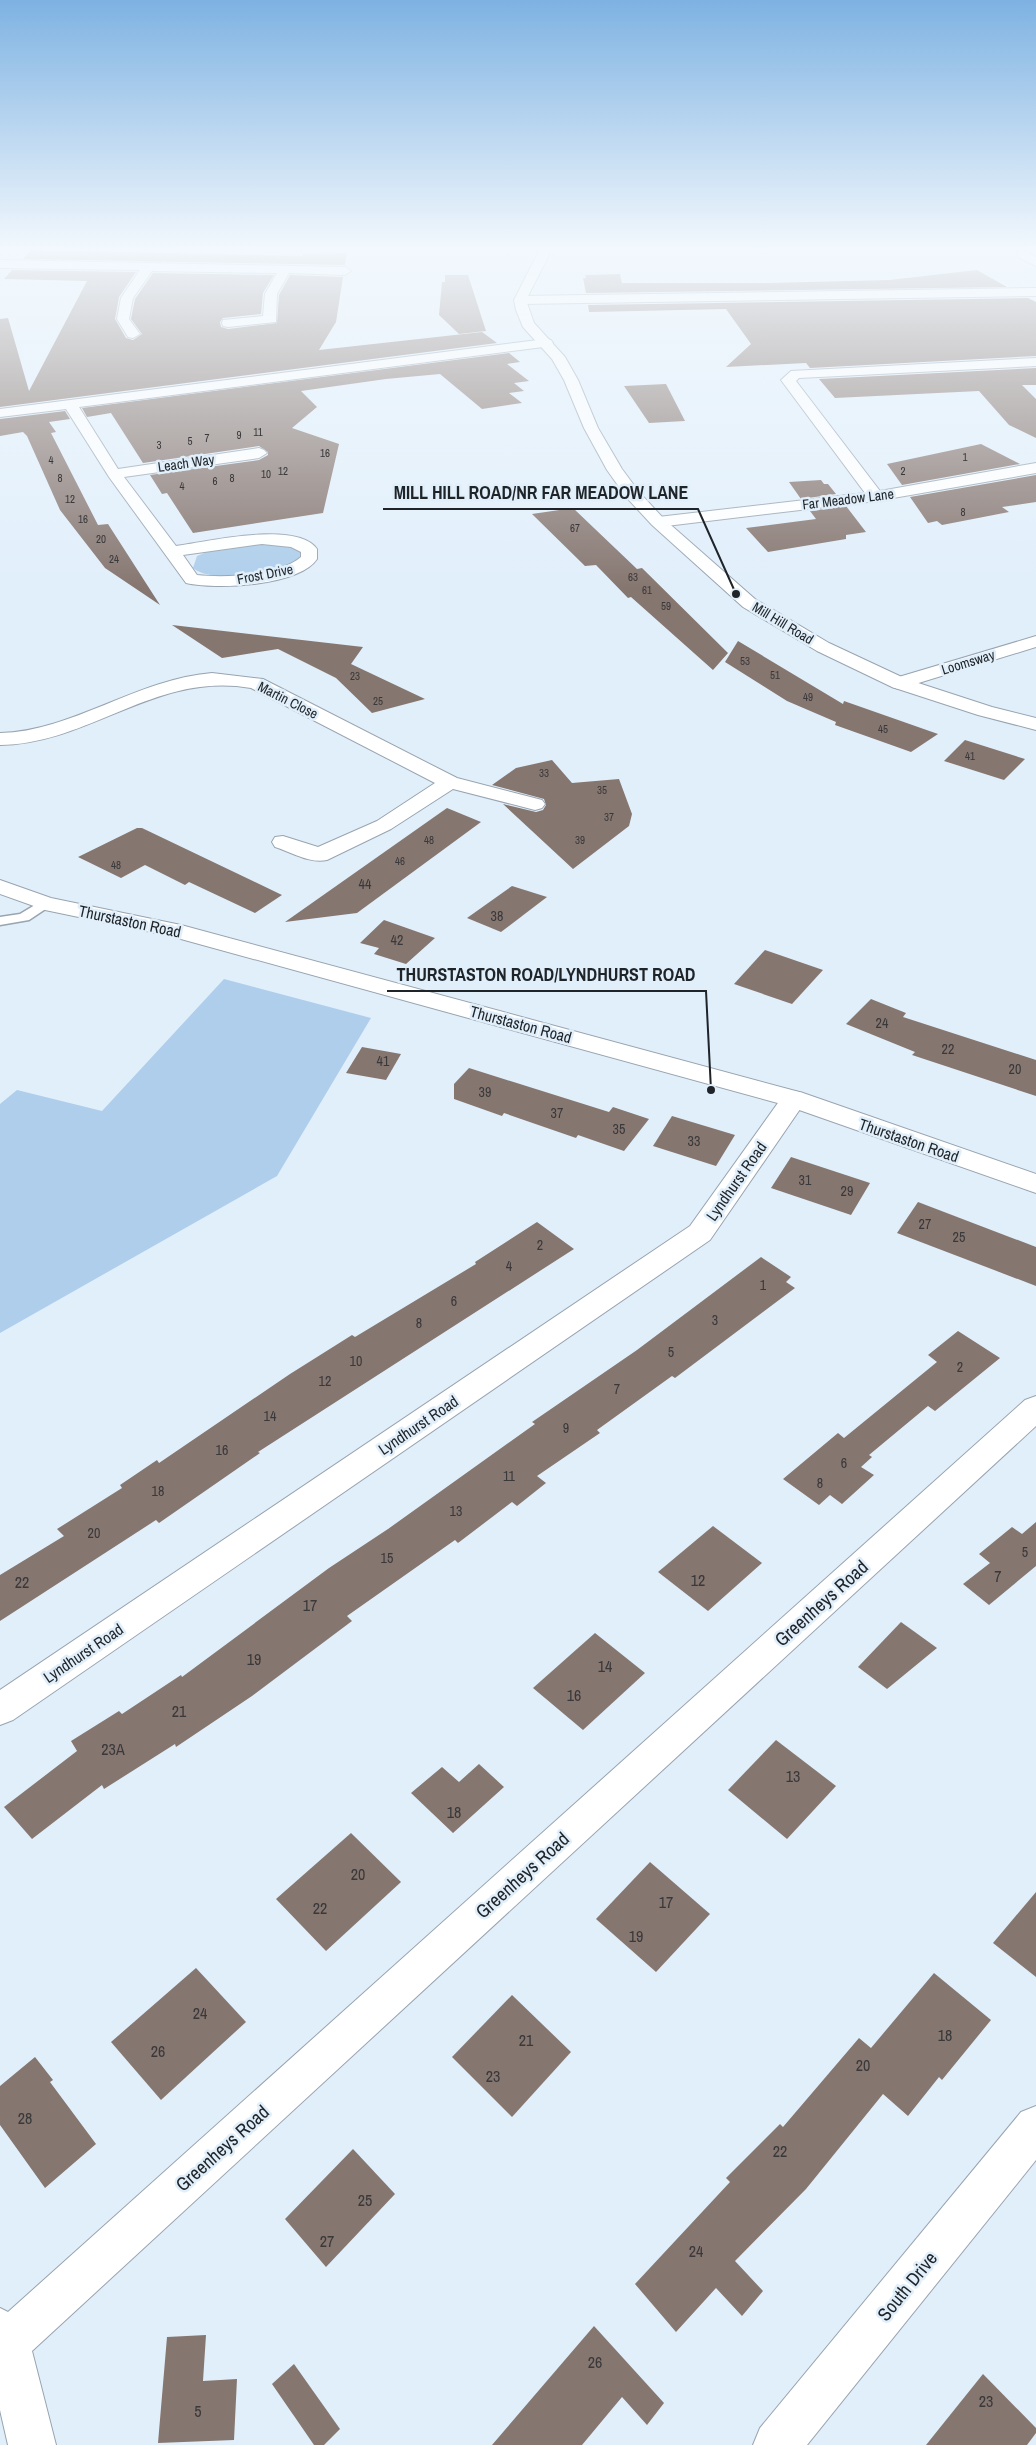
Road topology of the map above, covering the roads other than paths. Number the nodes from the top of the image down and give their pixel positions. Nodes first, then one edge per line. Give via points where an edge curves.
1 (405, 361) edge
2 (558, 361) edge
3 (1036, 362) edge
4 (70, 404) junction
5 (0, 413) edge
6 (259, 453) dead end
7 (1036, 468) edge
8 (114, 474) junction
9 (876, 496) junction
10 (658, 522) junction
11 (173, 552) junction
12 (1036, 641) edge
13 (899, 683) junction
14 (1036, 724) edge
15 (0, 739) edge
16 (450, 782) junction
17 (535, 804) dead end
18 (283, 842) dead end
19 (0, 887) edge
20 (45, 903) junction
21 (0, 922) edge
22 (794, 1100) junction
23 (1036, 1184) edge
24 (1036, 1408) edge
25 (0, 1709) edge
26 (1036, 2127) edge
27 (4, 2337) edge
28 (32, 2445) edge
29 (777, 2445) edge

1 - 4 street
2 - 10 street, Mill Hill Road via 571,380 591,428 615,470 633,496
3 - 9 street via 796,374 788,380
4 - 5 street
4 - 8 street, Frost Drive
6 - 8 street, Leach Way
7 - 9 street, Far Meadow Lane
8 - 11 street, Frost Drive
9 - 10 street, Far Meadow Lane
10 - 13 street, Mill Hill Road via 749,603 823,647
11 - 11 street, Frost Drive via 192,579 213,582 299,568 308,562 310,555 309,549 301,543 277,538
12 - 13 street, Loomsway
13 - 14 street, Mill Hill Road
15 - 16 street, Martin Close via 32,736 169,686 206,679 233,679 256,683
16 - 17 street, Martin Close
16 - 18 street via 384,825 319,856
19 - 20 street, Thurstaston Road
20 - 21 lane via 24,917
20 - 22 street, Thurstaston Road via 173,930
22 - 23 street, Thurstaston Road
22 - 25 street, Lyndhurst Road via 700,1233
24 - 27 street, Greenheys Road
26 - 29 street, South Drive
27 - 28 street

